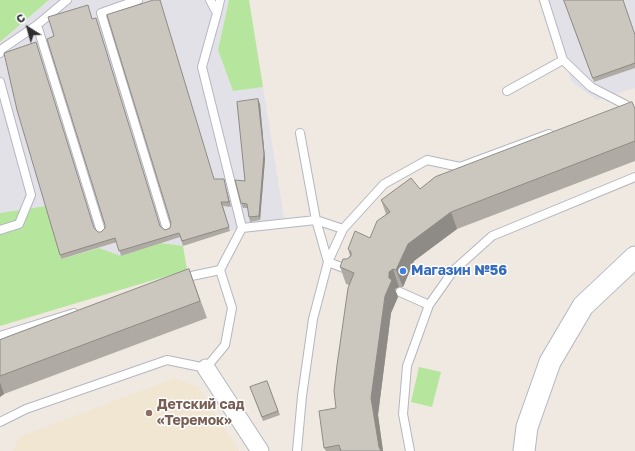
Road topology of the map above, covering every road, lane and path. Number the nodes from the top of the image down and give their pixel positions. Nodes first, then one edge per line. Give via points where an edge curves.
1 (67, 0) edge
2 (138, 0) edge
3 (210, 0) edge
4 (220, 0) edge
5 (544, 0) edge
6 (217, 12) junction
7 (37, 24) junction
8 (0, 53) edge
9 (563, 60) junction
10 (0, 82) edge
11 (507, 91) dead end
12 (635, 103) edge
13 (554, 132) edge
14 (300, 133) dead end
15 (635, 177) edge
16 (316, 220) junction
17 (242, 228) junction
18 (166, 229) edge
19 (0, 230) edge
20 (343, 230) junction
21 (101, 231) edge
22 (635, 257) edge
23 (328, 262) junction
24 (220, 270) junction
25 (352, 271) edge
26 (175, 280) edge
27 (400, 292) dead end
28 (429, 304) junction
29 (84, 310) edge
30 (0, 336) edge
31 (206, 368) junction
32 (0, 422) edge
33 (260, 451) edge
34 (297, 451) edge
35 (410, 451) edge
36 (524, 451) edge

1 - 7 lane
2 - 18 lane via 101,13
3 - 6 lane
4 - 6 lane
5 - 9 lane
6 - 17 lane via 202,67
7 - 8 lane
7 - 21 lane
9 - 11 lane
9 - 12 lane via 590,87 622,107
10 - 19 lane via 31,195 19,224
13 - 20 lane via 460,167 427,160 384,184
14 - 16 lane
15 - 28 lane via 492,236 454,272
16 - 17 lane
16 - 20 lane
16 - 23 lane
17 - 24 lane
20 - 23 lane
22 - 36 street via 583,306 550,362 527,427
23 - 25 lane
23 - 34 lane via 313,319
24 - 26 lane
24 - 31 lane via 232,308 225,345
27 - 28 lane
28 - 35 lane via 407,366 403,414
29 - 30 lane
31 - 32 lane via 167,360 26,409
31 - 33 street

